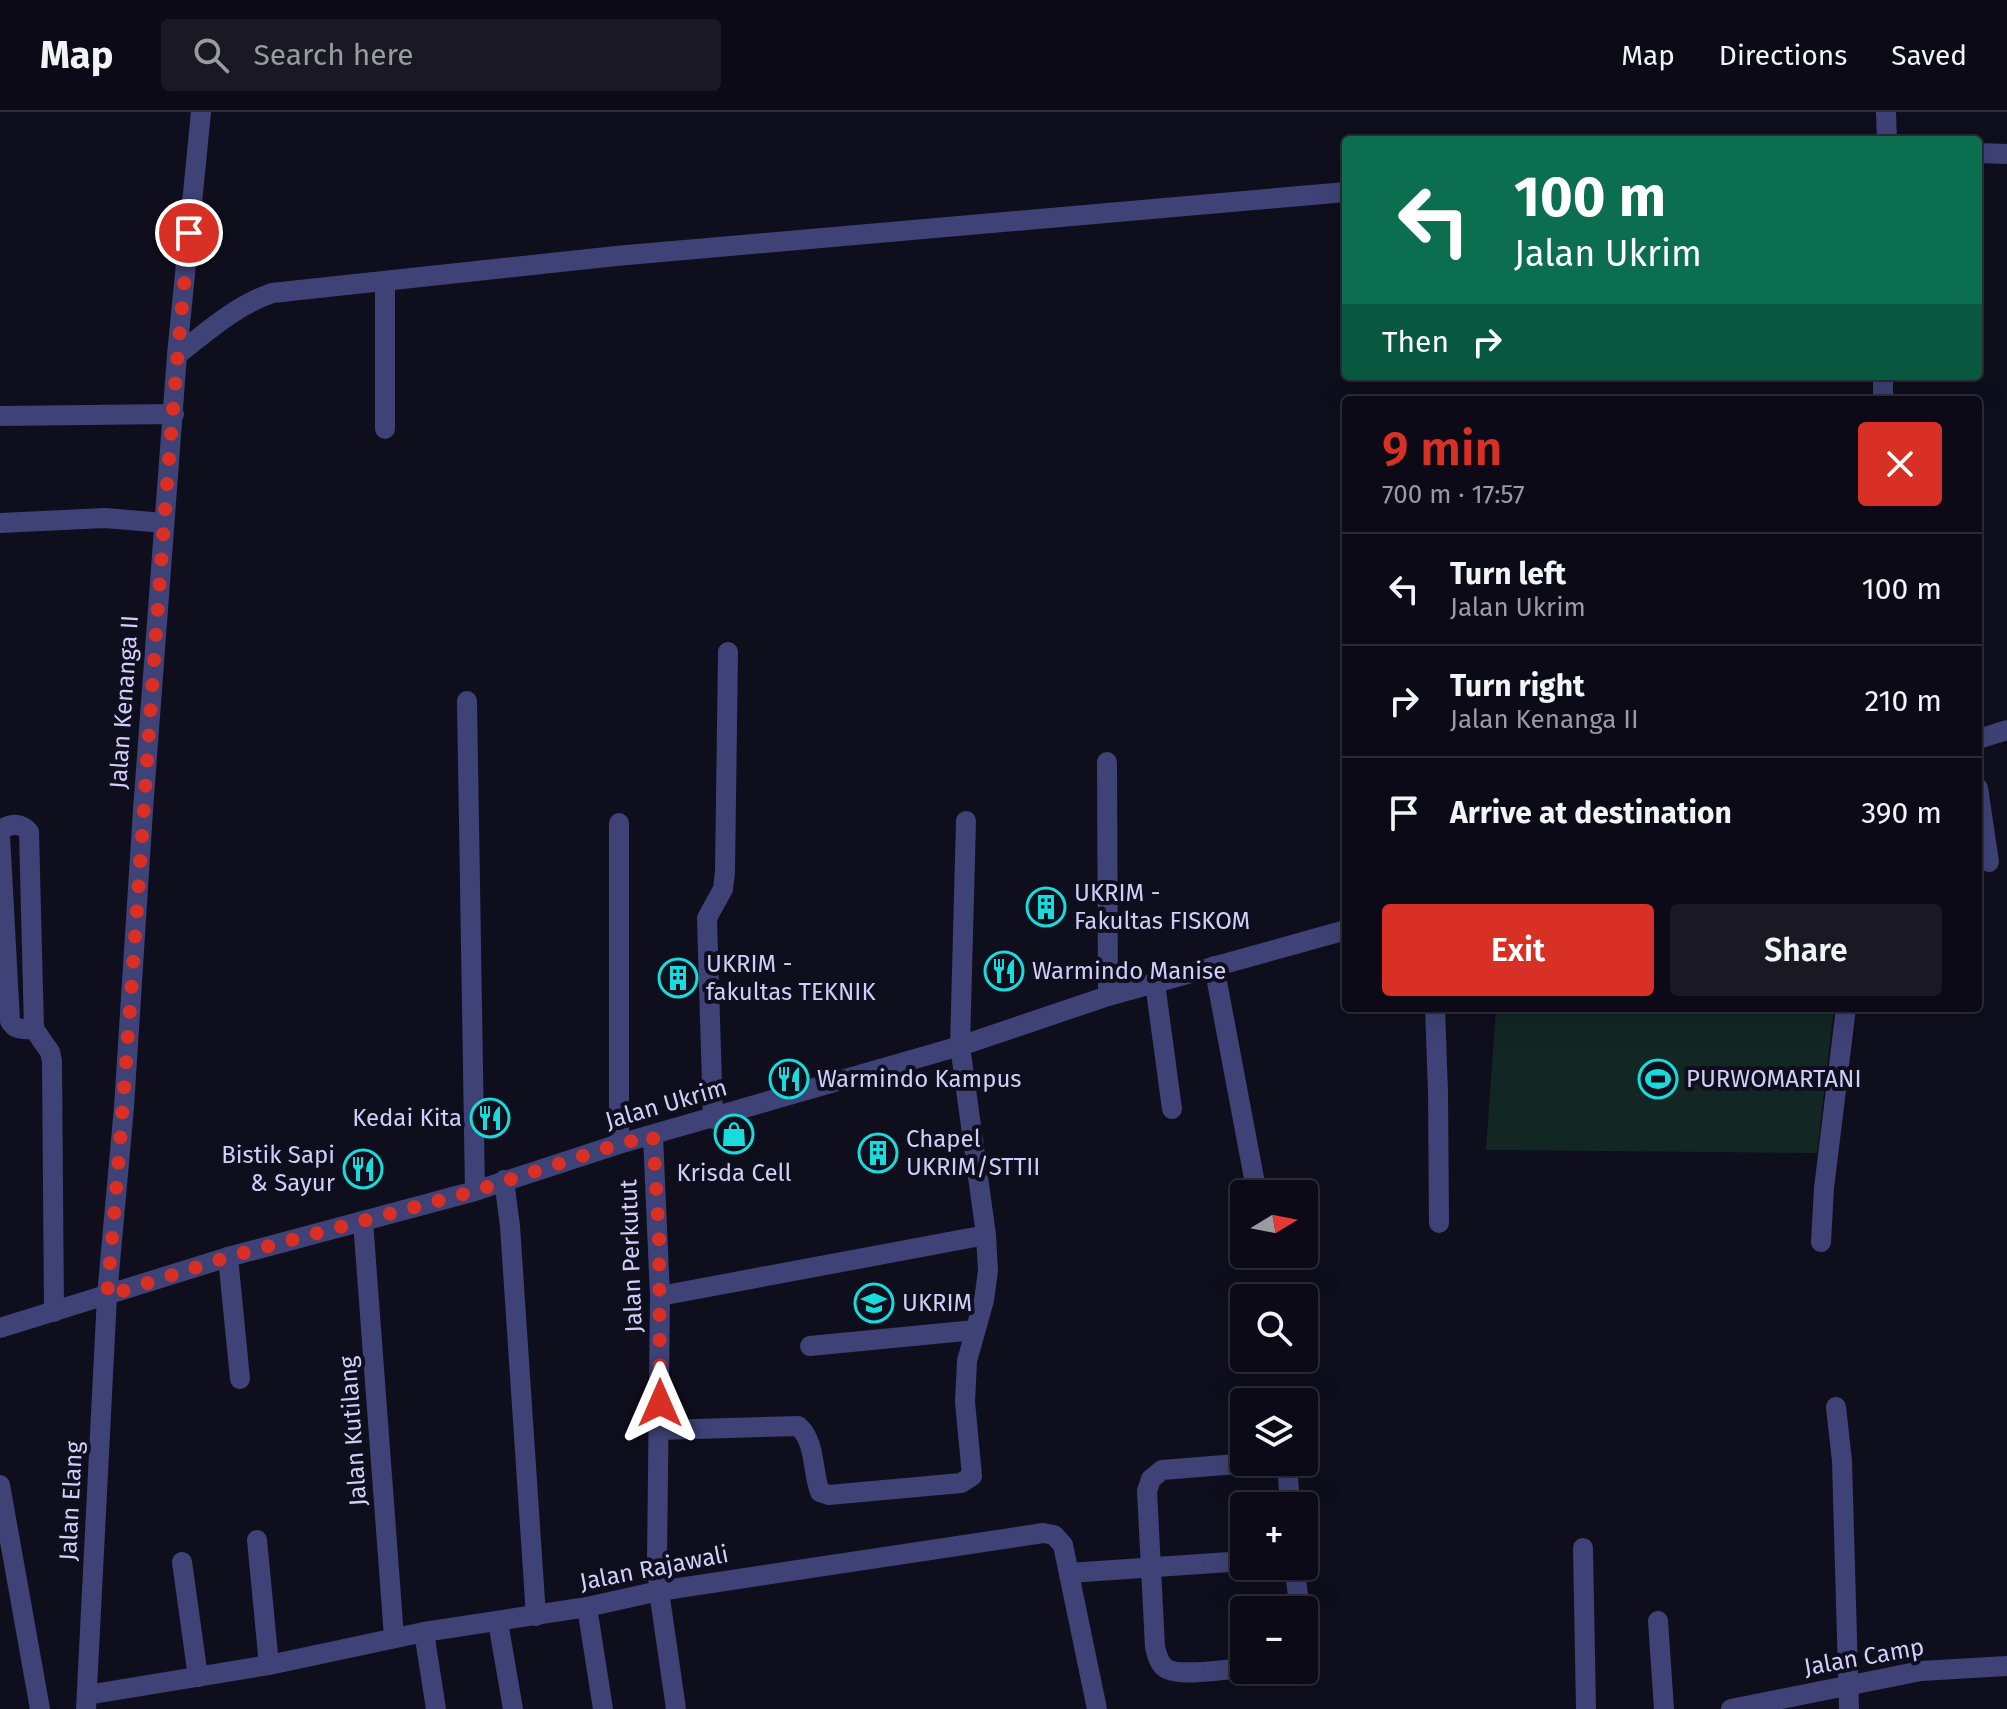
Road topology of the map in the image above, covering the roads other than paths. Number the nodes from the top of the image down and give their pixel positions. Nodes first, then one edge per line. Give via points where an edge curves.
1 (201, 112) edge
2 (1886, 112) edge
3 (1887, 136) edge
4 (1982, 153) edge
5 (2007, 154) edge
6 (1342, 192) edge
7 (385, 282) junction
8 (177, 355) junction
9 (174, 414) junction
10 (0, 416) edge
11 (385, 429) dead end
12 (0, 523) edge
13 (164, 523) junction
14 (728, 652) dead end
15 (467, 701) dead end
16 (2007, 730) edge
17 (1982, 738) edge
18 (1107, 762) dead end
19 (1982, 815) edge
20 (966, 821) dead end
21 (619, 823) dead end
22 (0, 835) edge
23 (1989, 862) dead end
24 (1342, 931) edge
25 (7, 939) junction
26 (32, 941) junction
27 (1214, 966) junction
28 (1155, 983) junction
29 (1108, 996) junction
30 (1435, 1012) edge
31 (1846, 1012) edge
32 (34, 1029) junction
33 (960, 1046) junction
34 (1172, 1109) dead end
35 (713, 1119) junction
36 (653, 1136) junction
37 (619, 1144) junction
38 (504, 1180) junction
39 (1254, 1180) edge
40 (475, 1191) junction
41 (363, 1221) junction
42 (1439, 1223) dead end
43 (986, 1235) junction
44 (1821, 1242) dead end
45 (228, 1257) junction
46 (107, 1296) junction
47 (660, 1296) junction
48 (54, 1312) junction
49 (0, 1328) edge
50 (975, 1330) junction
51 (810, 1346) dead end
52 (240, 1379) dead end
53 (1836, 1407) dead end
54 (660, 1430) junction
55 (1230, 1464) edge
56 (0, 1485) edge
57 (257, 1540) dead end
58 (1583, 1548) dead end
59 (182, 1562) dead end
60 (1230, 1562) edge
61 (1150, 1566) junction
62 (1069, 1573) junction
63 (659, 1591) junction
64 (587, 1607) junction
65 (536, 1616) junction
66 (1658, 1621) dead end
67 (498, 1622) junction
68 (424, 1632) junction
69 (394, 1637) junction
70 (269, 1665) junction
71 (2007, 1666) edge
72 (1230, 1669) edge
73 (198, 1677) junction
74 (1847, 1685) junction
75 (86, 1702) edge
76 (1743, 1708) edge
77 (40, 1709) edge
78 (436, 1709) edge
79 (513, 1709) edge
80 (603, 1709) edge
81 (676, 1709) edge
82 (1097, 1709) edge
83 (1586, 1709) edge
84 (1664, 1709) edge
85 (1849, 1709) edge

1 - 8 street, Jalan Kenanga II
2 - 3 street
4 - 5 street
6 - 7 street via 616,256
7 - 8 street via 272,293 230,313
7 - 11 street
8 - 9 street, Jalan Kenanga II
9 - 10 street
9 - 13 street, Jalan Kenanga II
12 - 13 street via 105,518
13 - 46 street, Jalan Kenanga II
14 - 35 street via 725,872 723,889 707,918
15 - 40 street
16 - 17 street
18 - 29 street
19 - 23 street
20 - 33 street
21 - 37 street
22 - 25 street
22 - 26 street via 15,824 29,832
24 - 27 street, Jalan Ukrim
25 - 26 street
25 - 32 street via 10,1021 20,1030
26 - 32 street
27 - 28 street, Jalan Ukrim
27 - 39 street
28 - 29 street, Jalan Ukrim
28 - 34 street
29 - 33 street, Jalan Ukrim
30 - 42 street
31 - 44 street
32 - 48 street via 52,1061
33 - 35 street, Jalan Ukrim
33 - 43 street
35 - 36 street, Jalan Ukrim
36 - 37 street, Jalan Ukrim
36 - 47 street, Jalan Perkutut
37 - 38 street, Jalan Ukrim
38 - 40 street, Jalan Ukrim
38 - 65 street
40 - 41 street, Jalan Ukrim
41 - 45 street, Jalan Ukrim
41 - 69 street, Jalan Kutilang
43 - 47 street
43 - 50 street via 988,1271
45 - 46 street, Jalan Ukrim
45 - 52 street
46 - 48 street, Jalan Ukrim
46 - 75 street, Jalan Elang
47 - 54 street, Jalan Perkutut
48 - 49 street, Jalan Ukrim
50 - 51 street
50 - 54 street via 965,1380 973,1469 969,1480 829,1495 820,1492 809,1443 798,1426
53 - 74 street
54 - 63 street, Jalan Perkutut
55 - 61 street via 1179,1468 1151,1479
56 - 77 street
57 - 70 street
58 - 83 street
59 - 73 street
60 - 61 street
61 - 62 street
61 - 72 street via 1159,1661 1166,1669
62 - 63 street, Jalan Rajawali via 1063,1545 1043,1533
62 - 82 street, Jalan Rajawali
63 - 64 street, Jalan Rajawali
63 - 81 street, Jalan Perkutut
64 - 65 street, Jalan Rajawali
64 - 80 street
65 - 67 street, Jalan Rajawali
66 - 84 street
67 - 68 street, Jalan Rajawali
67 - 79 street
68 - 69 street, Jalan Rajawali
68 - 78 street
69 - 70 street, Jalan Rajawali
70 - 73 street, Jalan Rajawali
71 - 74 street, Jalan Camp via 1921,1671
73 - 75 street, Jalan Rajawali
74 - 76 street, Jalan Camp
74 - 85 street

